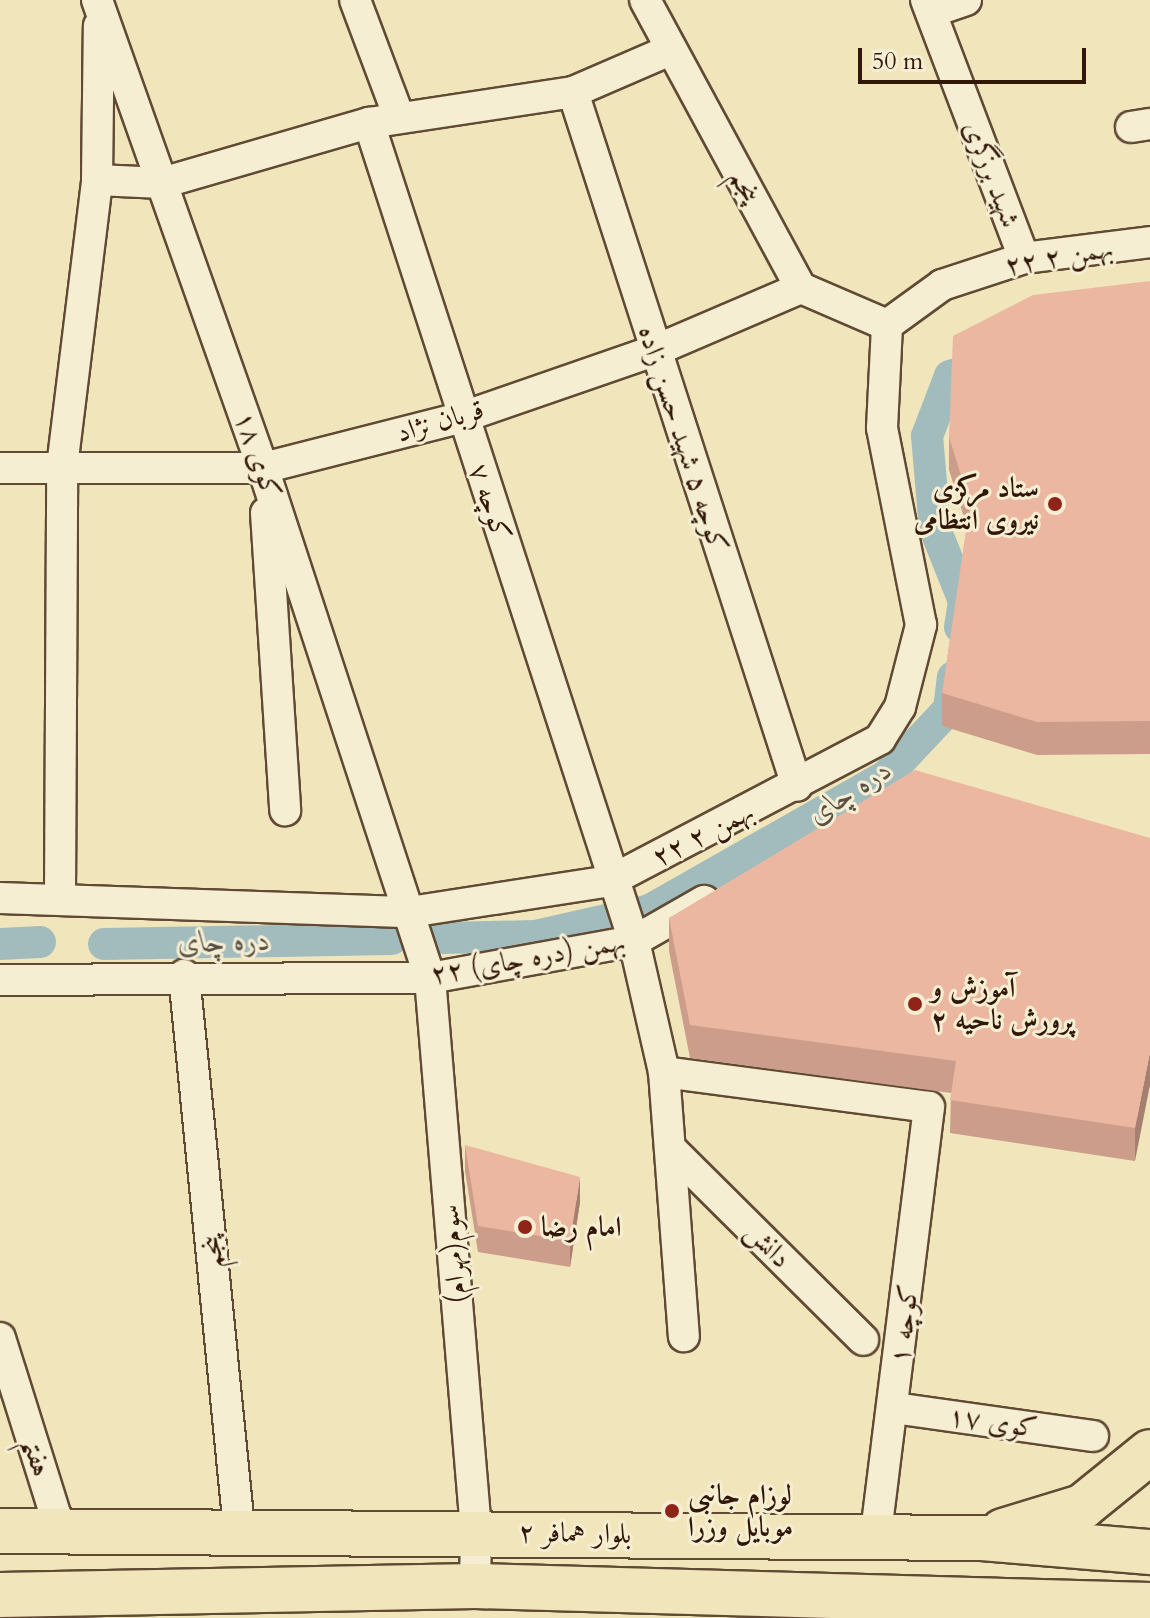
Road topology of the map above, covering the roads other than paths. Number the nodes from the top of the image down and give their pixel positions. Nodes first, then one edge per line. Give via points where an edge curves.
1 (355, 0) edge
2 (645, 0) edge
3 (966, 0) edge
4 (98, 4) edge
5 (929, 6) edge
6 (670, 50) junction
7 (573, 92) junction
8 (399, 117) junction
9 (369, 123) junction
10 (97, 180) junction
11 (162, 183) junction
12 (1150, 242) edge
13 (1024, 258) junction
14 (801, 288) junction
15 (887, 325) junction
16 (654, 351) junction
17 (463, 417) junction
18 (62, 467) junction
19 (0, 468) edge
20 (263, 468) junction
21 (797, 786) junction
22 (285, 810) dead end
23 (610, 882) junction
24 (727, 889) edge
25 (60, 895) junction
26 (0, 898) edge
27 (410, 912) junction
28 (634, 941) junction
29 (184, 975) junction
30 (430, 978) junction
31 (0, 980) edge
32 (664, 1072) junction
33 (673, 1151) junction
34 (684, 1336) dead end
35 (0, 1338) edge
36 (863, 1340) dead end
37 (894, 1408) junction
38 (1093, 1436) dead end
39 (1150, 1452) edge
40 (239, 1528) junction
41 (60, 1530) junction
42 (0, 1531) edge
43 (476, 1531) junction
44 (982, 1538) junction
45 (875, 1540) junction
46 (1150, 1550) edge
47 (475, 1586) junction
48 (0, 1595) edge
49 (667, 1604) edge
50 (990, 1609) edge
51 (1144, 1609) edge

1 - 8 street
2 - 6 street, پنجم
3 - 5 street
4 - 10 street
4 - 11 street, کوی ۱۸
5 - 13 street, شهید برزگری
6 - 7 street
6 - 14 street, پنجم
7 - 8 street
7 - 16 street, کوچه ۵ شهید حسن زاده
8 - 9 street
9 - 11 street
9 - 17 street, کوچه ۷
10 - 11 street
10 - 18 street
11 - 20 street, کوی ۱۸
12 - 13 street, ۲۲ بهمن ۲
13 - 15 street, ۲۲ بهمن ۲ via 942,285
14 - 15 street
14 - 16 street, قربان نژاد
15 - 21 street, ۲۲ بهمن ۲ via 882,428 921,625 900,707 880,739
16 - 17 street, قربان نژاد
16 - 21 street, کوچه ۵ شهید حسن زاده
17 - 20 street, قربان نژاد
17 - 23 street, کوچه ۷
18 - 19 street, قربان نژاد
18 - 20 street, قربان نژاد
18 - 25 street
20 - 22 street
20 - 27 street, کوی ۱۸
21 - 23 street, ۲۲ بهمن ۲
23 - 27 street, ۲۲ بهمن ۲
23 - 28 street, کوچه ۷
24 - 28 street, ۲۲ بهمن (دره چای)
25 - 26 street, ۲۲ بهمن ۲
25 - 27 street, ۲۲ بهمن ۲
27 - 30 street, کوی ۱۸
28 - 30 street, ۲۲ بهمن (دره چای)
28 - 32 street, کوچه ۷
29 - 30 street, ۲۲ بهمن (دره چای)
29 - 31 street, ۲۲ بهمن (دره چای)
29 - 40 street, پنجم
30 - 43 street, سوم(مهرام)
32 - 33 street, کوچه ۷
32 - 37 street, کوچه ۱ via 929,1107
33 - 34 street, کوچه ۷
33 - 36 street, دانش
35 - 41 street, هفتم
37 - 38 street, کوی ۱۷
37 - 45 street, کوچه ۱
39 - 44 main road via 1082,1507
40 - 41 main road, بلوار همافر ۲
40 - 43 main road, بلوار همافر ۲
41 - 42 main road, بلوار همافر ۲
43 - 45 main road, بلوار همافر ۲
43 - 47 street, سوم(مهرام)
44 - 45 main road, بلوار همافر ۲
44 - 46 main road, بلوار همافر ۲
46 - 51 main road
47 - 48 main road, بلوار همافر ۲
47 - 49 main road, بلوار همافر ۲
49 - 50 main road, بلوار همافر ۲
50 - 51 main road, بلوار همافر ۲

